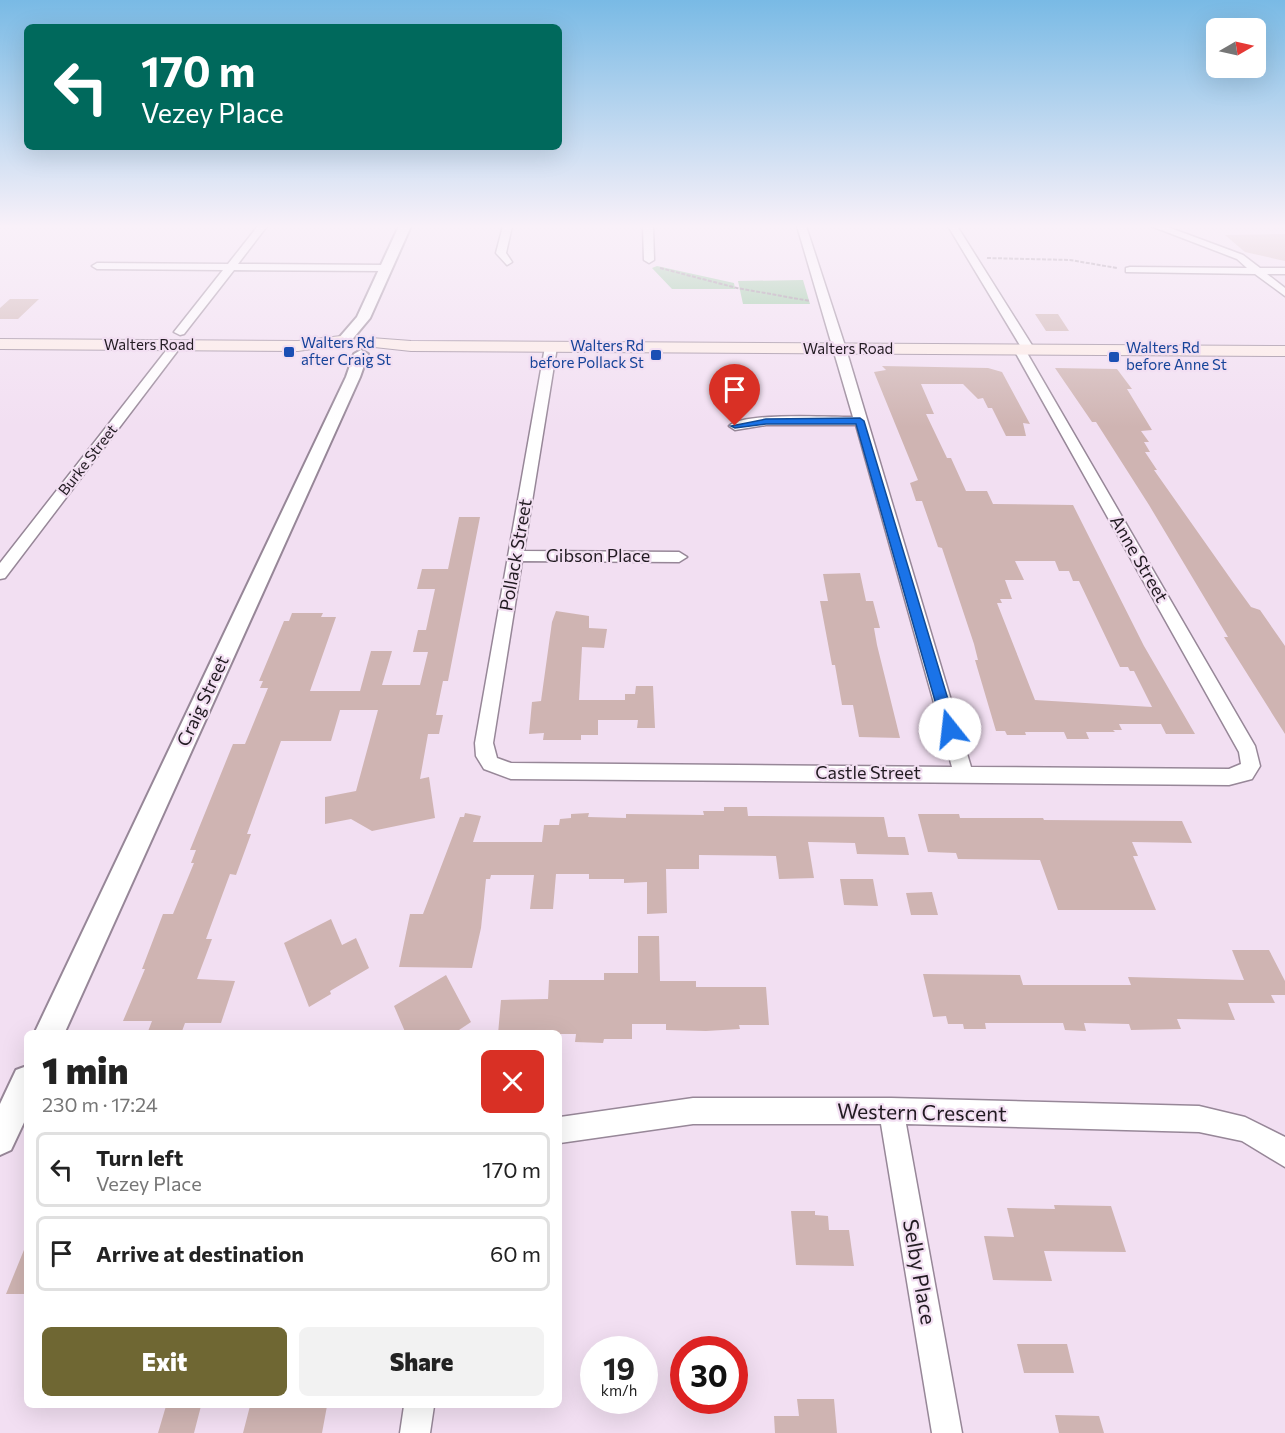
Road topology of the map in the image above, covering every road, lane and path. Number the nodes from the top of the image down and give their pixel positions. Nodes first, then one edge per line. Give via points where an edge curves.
1 (212, 293) edge
2 (375, 293) edge
3 (764, 293) edge
4 (822, 293) edge
5 (992, 293) edge
6 (826, 304) junction
7 (178, 339) junction
8 (0, 344) edge
9 (551, 347) junction
10 (353, 349) junction
11 (840, 349) junction
12 (1025, 350) junction
13 (1285, 351) edge
14 (860, 421) junction
15 (735, 426) dead end
16 (516, 556) junction
17 (679, 557) dead end
18 (0, 574) edge
19 (488, 762) joint
20 (1249, 770) joint
21 (963, 773) junction
22 (51, 1030) edge
23 (24, 1087) edge
24 (891, 1111) junction
25 (562, 1130) edge
26 (0, 1139) edge
27 (1283, 1145) edge
28 (419, 1408) edge
29 (415, 1433) edge
30 (947, 1433) edge

1 - 7 street, Burke Street
2 - 10 street
3 - 6 path
4 - 6 street
5 - 12 street, Anne Street
6 - 11 street
7 - 8 main road, Walters Road
7 - 10 main road, Walters Road
7 - 18 street, Burke Street
9 - 10 main road, Walters Road
9 - 11 main road, Walters Road
9 - 16 street, Pollack Street
10 - 22 street, Craig Street via 353,377
11 - 12 main road, Walters Road
11 - 14 street
12 - 13 main road, Walters Road
12 - 20 street, Anne Street via 1248,751
14 - 15 street
14 - 21 street
16 - 17 street, Gibson Place
16 - 19 street, Pollack Street via 484,743
19 - 21 street, Castle Street via 511,771
20 - 21 street, Castle Street via 1229,777
23 - 26 street
24 - 25 street, Western Crescent via 693,1111
24 - 27 street, Western Crescent via 1199,1119 1222,1121
24 - 30 street, Selby Place
28 - 29 street

